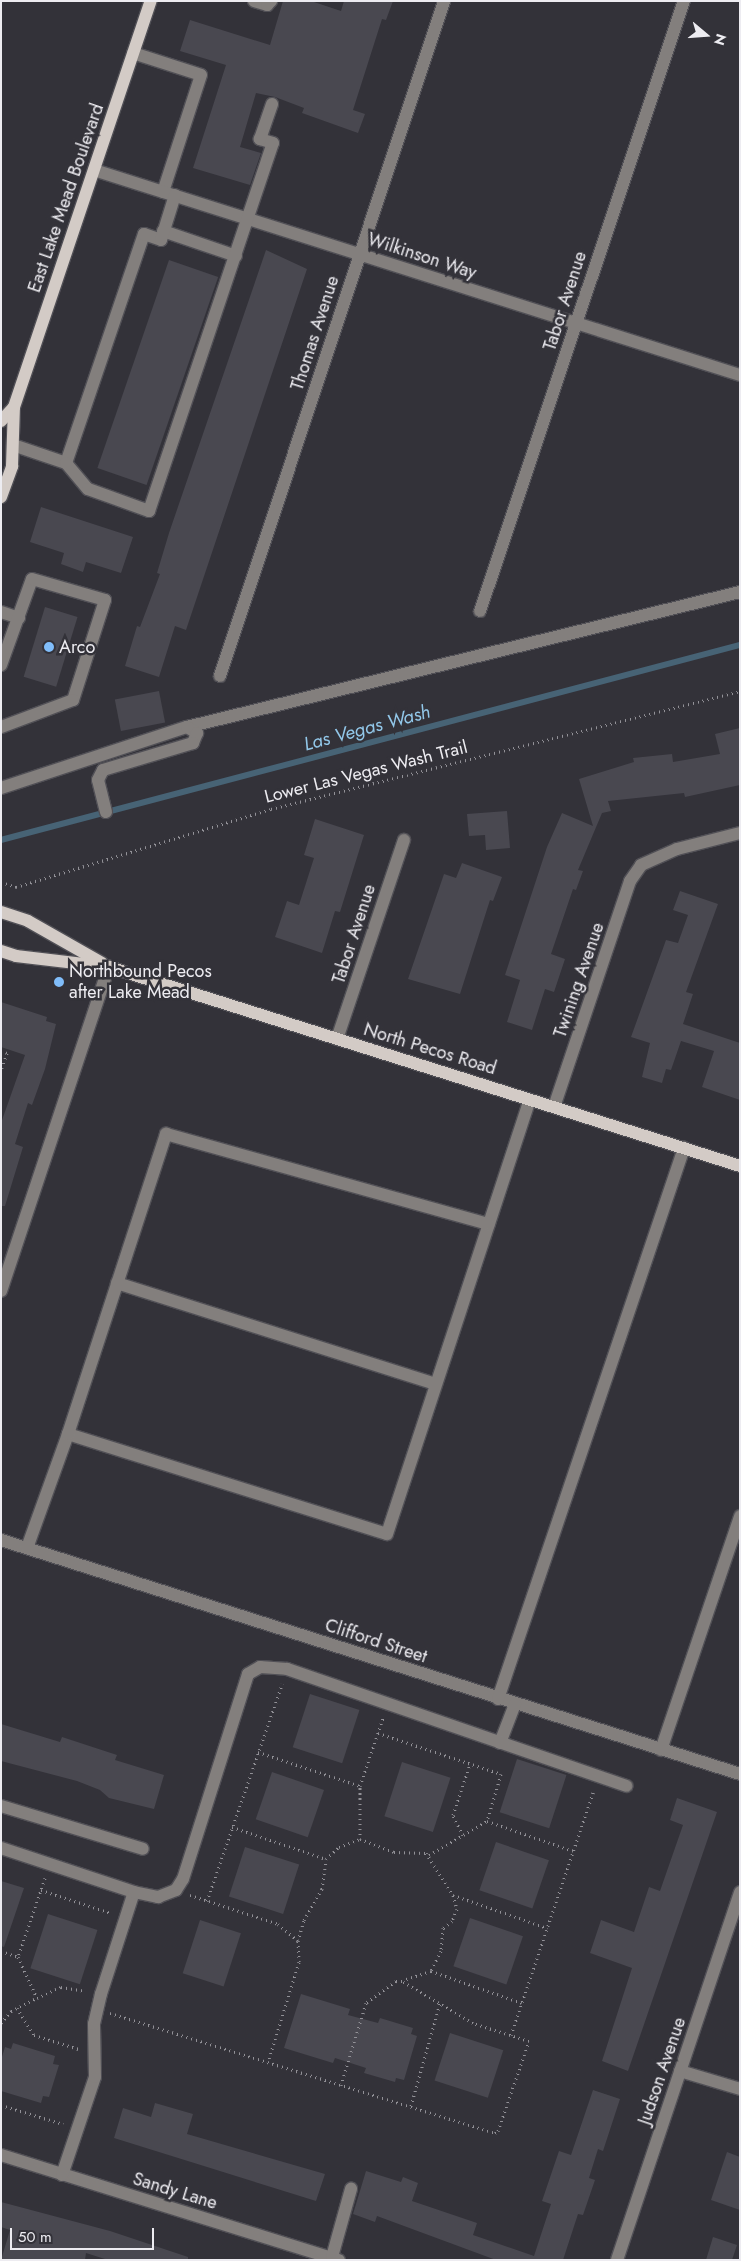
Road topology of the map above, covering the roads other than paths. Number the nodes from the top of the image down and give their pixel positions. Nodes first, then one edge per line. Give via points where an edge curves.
1 (151, 1) edge
2 (254, 1) edge
3 (271, 1) edge
4 (444, 1) edge
5 (684, 1) edge
6 (133, 53) junction
7 (272, 104) dead end
8 (94, 170) junction
9 (169, 194) junction
10 (248, 219) junction
11 (163, 231) junction
12 (360, 255) junction
13 (236, 256) junction
14 (576, 323) junction
15 (740, 375) edge
16 (14, 407) junction
17 (1, 422) edge
18 (13, 445) junction
19 (66, 463) junction
20 (1, 497) edge
21 (740, 592) edge
22 (480, 611) dead end
23 (1, 612) edge
24 (19, 618) junction
25 (1, 665) edge
26 (220, 676) dead end
27 (1, 727) edge
28 (187, 727) junction
29 (1, 788) edge
30 (106, 812) dead end
31 (740, 833) edge
32 (404, 840) dead end
33 (1, 912) edge
34 (1, 951) edge
35 (109, 967) junction
36 (337, 1039) junction
37 (530, 1100) junction
38 (554, 1107) junction
39 (684, 1148) junction
40 (740, 1166) edge
41 (489, 1224) junction
42 (117, 1283) junction
43 (1, 1291) edge
44 (435, 1384) junction
45 (68, 1434) junction
46 (740, 1516) edge
47 (1, 1540) edge
48 (27, 1548) junction
49 (498, 1699) junction
50 (516, 1704) junction
51 (500, 1743) junction
52 (661, 1750) junction
53 (740, 1774) edge
54 (626, 1786) dead end
55 (1, 1806) edge
56 (1, 1848) edge
57 (142, 1849) dead end
58 (134, 1892) junction
59 (740, 1892) edge
60 (680, 2071) junction
61 (740, 2089) edge
62 (1, 2155) edge
63 (62, 2174) junction
64 (351, 2189) dead end
65 (336, 2259) edge
66 (617, 2260) edge

1 - 6 main road, East Lake Mead Boulevard
2 - 3 street via 267,5
4 - 12 street, Thomas Avenue
5 - 14 street, Tabor Avenue
6 - 8 main road, East Lake Mead Boulevard
6 - 9 street via 201,75
7 - 10 street via 260,139 273,143
8 - 9 street, Wilkinson Way
8 - 16 main road, East Lake Mead Boulevard
9 - 10 street, Wilkinson Way
9 - 11 street
10 - 12 street, Wilkinson Way
10 - 13 street
11 - 13 street
11 - 19 street via 160,240 144,234
12 - 14 street, Wilkinson Way
12 - 26 street, Thomas Avenue
13 - 19 street via 149,511 88,489
14 - 15 street, Wilkinson Way
14 - 22 street, Tabor Avenue
16 - 17 main road, East Lake Mead Boulevard
16 - 18 main road, East Lake Mead Boulevard
18 - 19 street
18 - 20 main road, East Lake Mead Boulevard via 12,466
21 - 28 street
23 - 24 street
24 - 25 street
24 - 27 street via 32,579 105,600 73,700
28 - 29 street
28 - 30 street via 197,733 192,743 103,770 98,780
31 - 38 street, Twining Avenue via 677,849 641,865 630,881
32 - 36 street, Tabor Avenue
33 - 35 main road, North Pecos Road via 28,920
34 - 35 main road, North Pecos Road via 16,956
35 - 36 main road, North Pecos Road
35 - 43 street
36 - 37 main road, North Pecos Road
37 - 38 main road, North Pecos Road
37 - 41 street
38 - 39 main road, North Pecos Road
39 - 40 main road, North Pecos Road
39 - 49 street
41 - 42 street via 166,1134
41 - 44 street
42 - 44 street
42 - 45 street
44 - 45 street via 386,1534
45 - 48 street
46 - 52 street
47 - 48 street, Clifford Street
48 - 49 street, Clifford Street
49 - 50 street, Clifford Street
50 - 51 street
50 - 52 street, Clifford Street
51 - 54 street
51 - 58 street via 287,1669 260,1666 248,1674 183,1879 176,1890 158,1896
52 - 53 street, Clifford Street
55 - 57 street
56 - 58 street
58 - 63 street via 94,2024 95,2077
59 - 60 street, Judson Avenue
60 - 61 street
60 - 66 street, Judson Avenue
62 - 63 street, Sandy Lane
63 - 65 street, Sandy Lane
64 - 65 street

